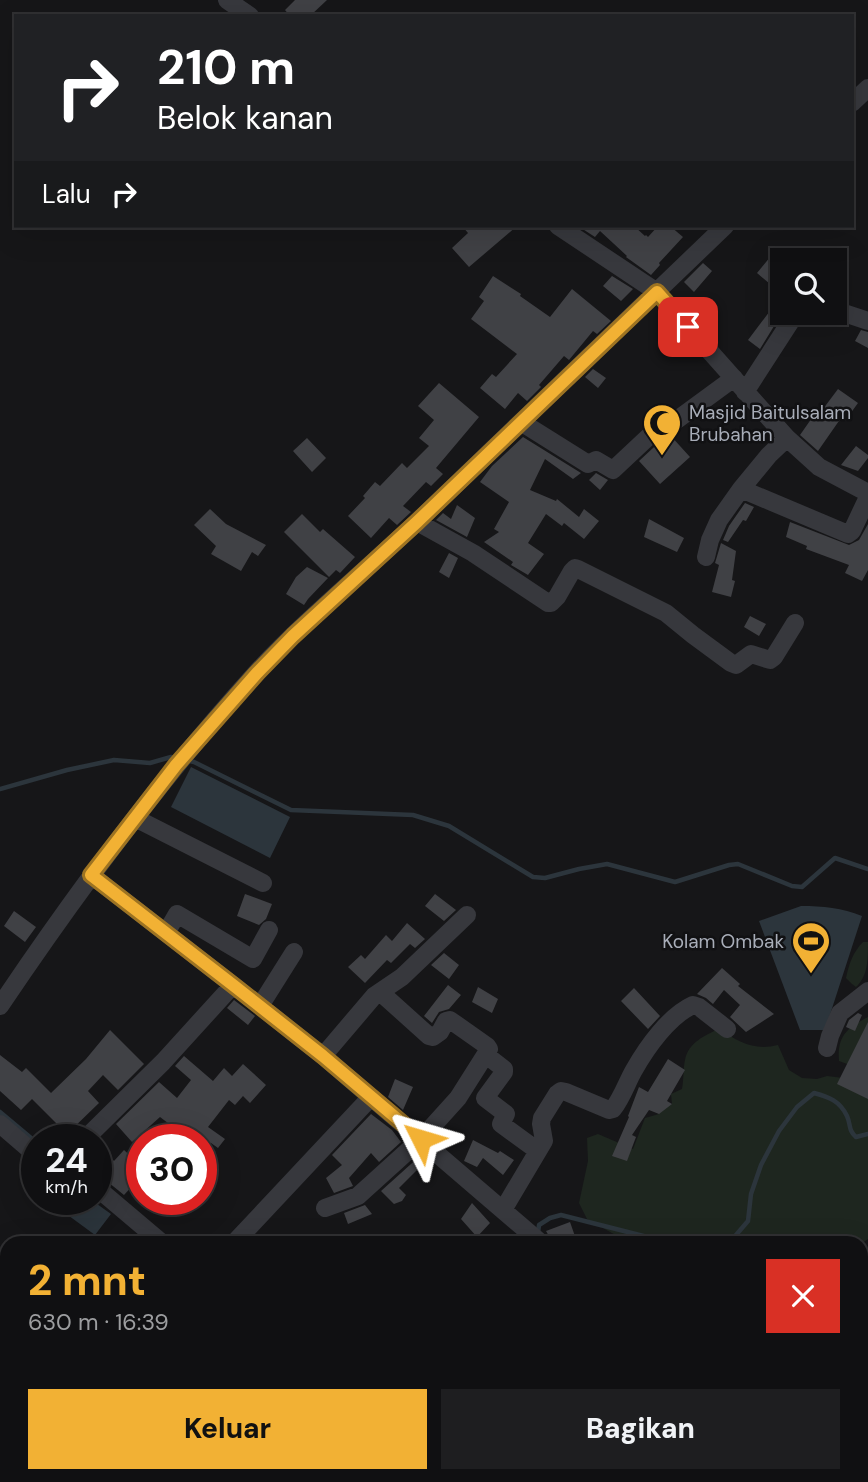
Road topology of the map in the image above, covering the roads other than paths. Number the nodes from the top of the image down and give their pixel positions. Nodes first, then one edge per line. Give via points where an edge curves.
1 (227, 0) edge
2 (247, 14) edge
3 (868, 88) edge
4 (854, 101) edge
5 (561, 228) edge
6 (723, 228) edge
7 (657, 292) junction
8 (847, 314) edge
9 (868, 321) edge
10 (787, 325) edge
11 (740, 385) junction
12 (521, 422) junction
13 (787, 438) junction
14 (741, 489) junction
15 (868, 495) edge
16 (417, 522) junction
17 (706, 557) dead end
18 (795, 623) dead end
19 (135, 818) junction
20 (91, 875) junction
21 (263, 883) dead end
22 (467, 915) dead end
23 (269, 930) dead end
24 (166, 933) junction
25 (294, 952) dead end
26 (233, 985) junction
27 (868, 991) edge
28 (380, 992) junction
29 (0, 1006) edge
30 (260, 1006) junction
31 (727, 1029) dead end
32 (827, 1048) dead end
33 (486, 1055) junction
34 (323, 1056) junction
35 (372, 1097) junction
36 (0, 1124) edge
37 (100, 1124) edge
38 (421, 1139) junction
39 (21, 1142) edge
40 (538, 1151) junction
41 (112, 1200) edge
42 (325, 1208) dead end
43 (503, 1210) junction
44 (154, 1236) edge
45 (241, 1236) edge
46 (533, 1236) edge

1 - 2 street
3 - 4 street
5 - 7 street
6 - 7 street
7 - 11 street
7 - 12 street
8 - 9 street
10 - 11 street
11 - 12 street via 661,425 613,470 596,460 588,464
11 - 13 street
12 - 16 street
13 - 14 street
13 - 15 street via 819,467
14 - 15 street via 848,534
14 - 17 street via 713,530
16 - 18 street via 548,603 578,569 666,612 736,665 751,654 770,660
16 - 19 street via 257,673
19 - 20 street
19 - 21 street
20 - 24 street
20 - 29 street
22 - 28 street
23 - 24 street via 253,959 177,914
24 - 26 street
25 - 30 street
26 - 30 street
26 - 37 street
27 - 32 street via 840,1013
28 - 33 street via 429,1036 450,1020 487,1046
28 - 34 street
30 - 34 street
31 - 40 street via 699,1007 688,1007 654,1038 613,1109 566,1092 557,1094 542,1118 544,1141
33 - 38 street via 458,1098
33 - 40 street via 504,1072 481,1095 506,1114 501,1124
34 - 35 street
35 - 38 street
35 - 45 street
36 - 39 street
38 - 42 street via 358,1196
38 - 43 street
40 - 43 street
41 - 44 street
43 - 46 street

